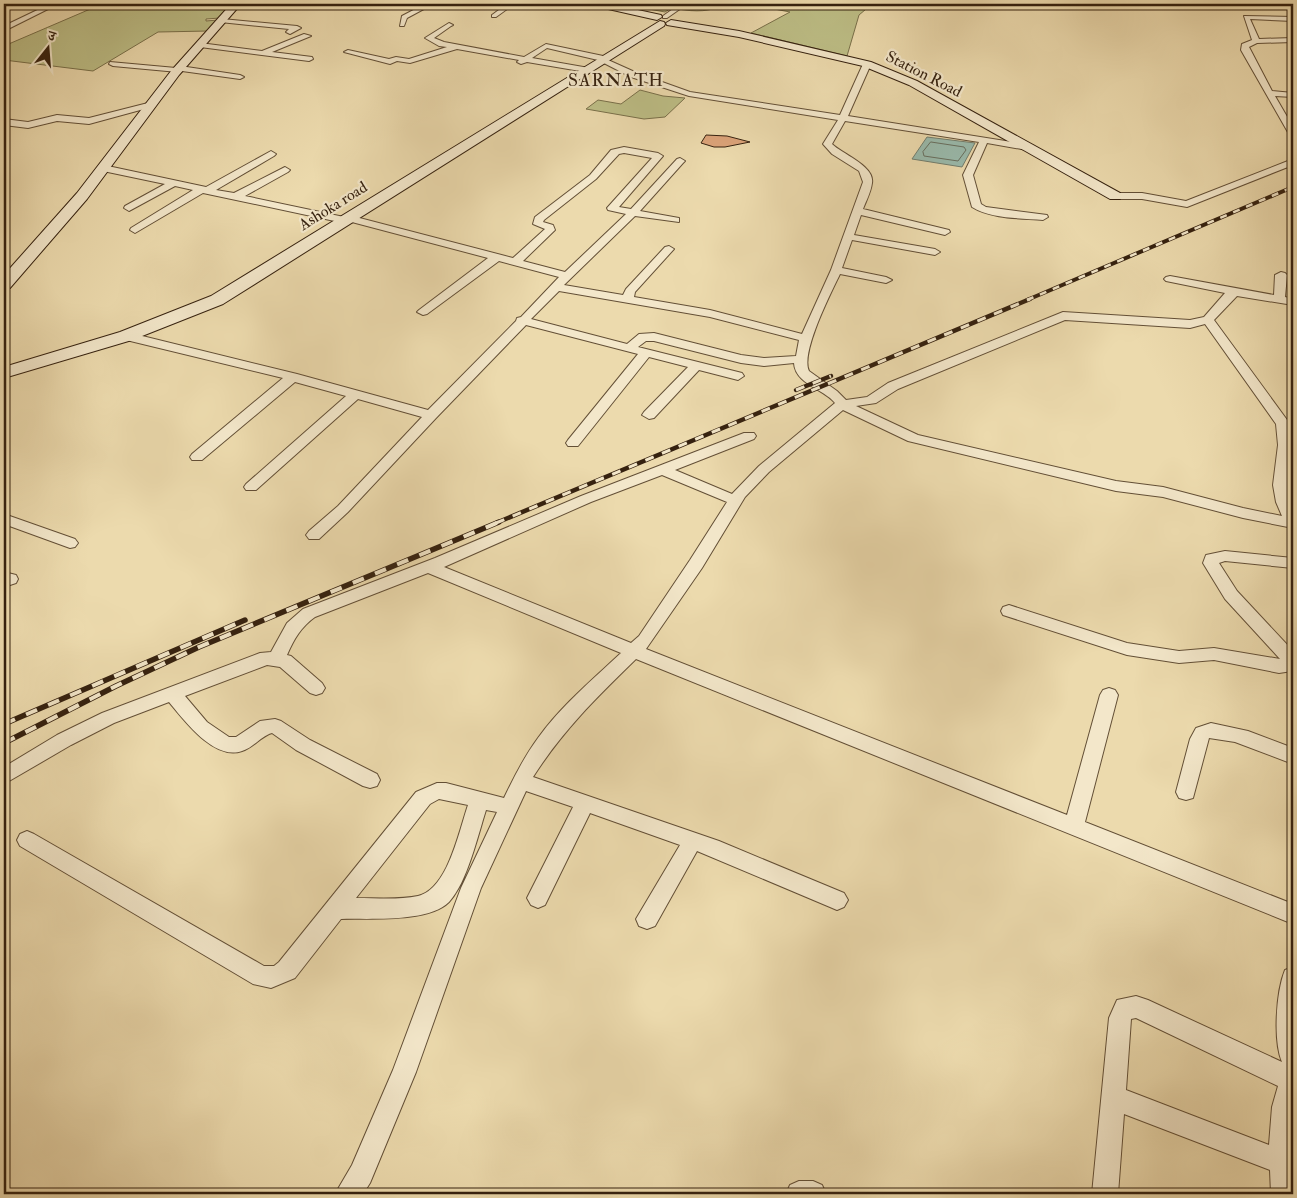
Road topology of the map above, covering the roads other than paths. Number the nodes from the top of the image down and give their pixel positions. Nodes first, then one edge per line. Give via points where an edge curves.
1 (55, 4) edge
2 (236, 4) edge
3 (430, 4) edge
4 (511, 4) edge
5 (598, 4) edge
6 (684, 4) edge
7 (1286, 4) edge
8 (1293, 9) edge
9 (494, 16) dead end
10 (1293, 19) edge
11 (663, 20) junction
12 (4, 21) edge
13 (222, 21) junction
14 (16, 22) junction
15 (402, 25) dead end
16 (449, 25) dead end
17 (4, 28) edge
18 (290, 32) dead end
19 (307, 36) dead end
20 (1293, 40) edge
21 (1256, 41) junction
22 (200, 45) junction
23 (459, 46) junction
24 (348, 52) dead end
25 (264, 53) junction
26 (309, 59) dead end
27 (526, 59) junction
28 (604, 60) junction
29 (113, 64) dead end
30 (867, 64) junction
31 (515, 66) dead end
32 (179, 69) junction
33 (586, 70) junction
34 (240, 77) dead end
35 (1270, 93) junction
36 (1293, 95) edge
37 (152, 104) junction
38 (843, 118) junction
39 (4, 122) edge
40 (1292, 130) edge
41 (984, 140) junction
42 (1027, 147) junction
43 (271, 154) dead end
44 (680, 161) dead end
45 (1293, 162) edge
46 (103, 168) junction
47 (285, 170) dead end
48 (174, 183) junction
49 (205, 190) junction
50 (1115, 196) joint
51 (235, 197) junction
52 (129, 208) dead end
53 (858, 211) junction
54 (633, 213) junction
55 (1043, 216) dead end
56 (346, 219) junction
57 (675, 220) dead end
58 (135, 230) dead end
59 (945, 232) dead end
60 (850, 236) junction
61 (669, 249) dead end
62 (935, 252) dead end
63 (496, 258) junction
64 (515, 262) junction
65 (836, 270) junction
66 (1281, 275) dead end
67 (567, 276) junction
68 (1170, 279) dead end
69 (886, 280) dead end
70 (4, 285) edge
71 (555, 287) junction
72 (1235, 292) junction
73 (628, 299) junction
74 (1279, 299) junction
75 (1293, 302) edge
76 (424, 312) dead end
77 (521, 320) junction
78 (1208, 320) junction
79 (126, 336) junction
80 (805, 338) junction
81 (629, 348) junction
82 (646, 352) junction
83 (801, 359) junction
84 (697, 365) junction
85 (4, 373) edge
86 (738, 376) dead end
87 (293, 377) junction
88 (355, 395) junction
89 (842, 404) junction
90 (431, 415) junction
91 (648, 415) dead end
92 (749, 436) dead end
93 (573, 443) dead end
94 (197, 457) dead end
95 (661, 469) junction
96 (251, 488) dead end
97 (1287, 492) edge
98 (734, 500) junction
99 (4, 519) edge
100 (1293, 523) edge
101 (314, 535) dead end
102 (70, 543) dead end
103 (1293, 563) edge
104 (429, 567) junction
105 (1009, 611) dead end
106 (634, 651) junction
107 (276, 658) junction
108 (316, 688) dead end
109 (172, 694) junction
110 (1109, 695) dead end
111 (1293, 756) edge
112 (4, 776) edge
113 (370, 780) dead end
114 (521, 781) junction
115 (1186, 792) dead end
116 (480, 800) junction
117 (585, 804) junction
118 (508, 807) junction
119 (1074, 827) junction
120 (27, 840) dead end
121 (693, 840) junction
122 (538, 898) dead end
123 (837, 900) dead end
124 (336, 909) junction
125 (1293, 914) edge
126 (647, 920) dead end
127 (1293, 978) edge
128 (1293, 1060) edge
129 (1293, 1080) edge
130 (1112, 1097) junction
131 (1283, 1163) junction
132 (348, 1194) edge
133 (799, 1194) edge
134 (813, 1194) edge
135 (1105, 1194) edge
136 (1284, 1194) edge

1 - 14 street
2 - 13 street
3 - 15 street via 404,17
4 - 9 street
5 - 11 street, Station Road
6 - 11 street
7 - 8 street
10 - 21 street via 1246,17
11 - 28 street, Ashoka road
11 - 30 street, Station Road
12 - 14 street
13 - 18 street via 298,28
13 - 22 street
14 - 17 street
16 - 23 street via 429,38
19 - 25 street
20 - 21 street
21 - 35 street via 1245,46 1246,54
22 - 25 street
22 - 32 street
23 - 24 street via 410,61 396,59 390,62
23 - 27 street
25 - 26 street
27 - 28 street via 546,46
27 - 31 street
27 - 33 street
28 - 33 street, Ashoka road
28 - 38 street via 689,94
29 - 32 street
30 - 38 street
30 - 42 street, Station Road via 913,83
32 - 34 street
32 - 37 street
33 - 56 street, Ashoka road
35 - 36 street
35 - 40 street
37 - 39 street via 89,121 57,118 28,124
37 - 46 street
38 - 41 street
38 - 53 street via 827,144 866,173 868,182
41 - 42 street
41 - 55 street via 969,172 976,205 990,211
42 - 50 street, Station Road
43 - 49 street
44 - 54 street
45 - 50 street via 1187,204 1142,196
46 - 48 street
46 - 70 street via 47,239
47 - 51 street
48 - 49 street
48 - 52 street
49 - 51 street
49 - 58 street
51 - 56 street
53 - 59 street
53 - 60 street
54 - 57 street
54 - 64 street via 612,208 658,156 618,150 593,177 539,219 538,224 550,230
54 - 67 street
56 - 63 street
56 - 79 street, Ashoka road via 217,300
60 - 62 street
60 - 65 street
61 - 73 street via 630,292
63 - 64 street
63 - 76 street
64 - 67 street
65 - 69 street
65 - 80 street
66 - 74 street
67 - 71 street
68 - 72 street
71 - 73 street
71 - 77 street
72 - 74 street
72 - 78 street
73 - 80 street via 710,314
74 - 75 street
77 - 81 street
77 - 90 street
78 - 89 street via 1190,324 1063,316 893,386 871,400
78 - 97 street via 1283,424 1286,442 1280,480
79 - 85 street, Ashoka road
79 - 87 street
80 - 83 street
81 - 82 street
81 - 83 street via 644,337 654,336 741,359 764,362
82 - 84 street
82 - 93 street
83 - 89 street via 801,370
84 - 86 street
84 - 91 street
87 - 88 street
87 - 94 street
88 - 90 street
88 - 96 street
89 - 98 street via 750,482
89 - 100 street via 913,438 1116,486 1163,492
90 - 101 street via 343,509
92 - 95 street
95 - 98 street
95 - 104 street
97 - 100 street
98 - 106 street via 671,604
99 - 102 street
103 - 105 street via 1225,556 1212,559 1211,563 1231,596 1288,656 1290,662 1286,666 1214,654 1179,657 1127,649
104 - 106 street
104 - 107 street via 309,613 290,630
106 - 114 street via 576,706 544,742
106 - 119 street
107 - 108 street via 285,660
107 - 109 street via 266,658
109 - 112 street via 90,726
109 - 113 street via 201,727 225,744 239,745 266,726 275,726 303,745
110 - 119 street
111 - 115 street via 1246,737 1204,731 1198,742
114 - 117 street
114 - 118 street
116 - 118 street
116 - 124 street via 437,790 423,798
116 - 124 street via 450,882 440,895 417,906
117 - 121 street
117 - 122 street
118 - 132 street via 471,888 404,1072 361,1174
119 - 125 street
120 - 124 street via 261,976 279,976 286,970
121 - 123 street
121 - 126 street
127 - 128 street via 1288,1041
129 - 130 street via 1148,1011 1125,1008 1120,1018
129 - 131 street via 1283,1105
130 - 131 street
130 - 135 street
131 - 136 street
133 - 134 street

